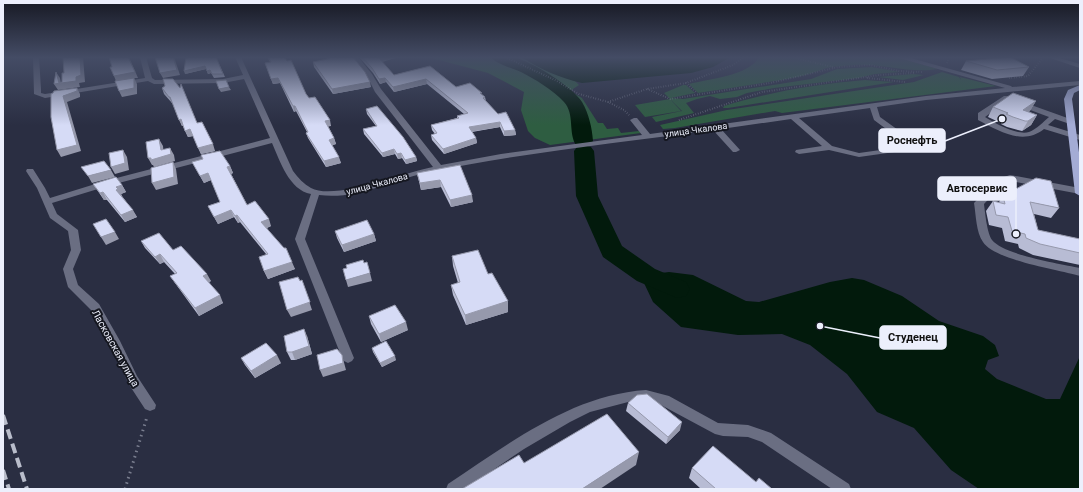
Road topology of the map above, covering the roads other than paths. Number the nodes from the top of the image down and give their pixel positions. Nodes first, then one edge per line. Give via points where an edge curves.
1 (37, 80) edge
2 (144, 80) edge
3 (152, 80) edge
4 (228, 80) edge
5 (249, 80) edge
6 (373, 80) edge
7 (987, 80) edge
8 (1080, 83) edge
9 (1080, 87) edge
10 (1015, 89) junction
11 (989, 91) junction
12 (1007, 98) junction
13 (872, 105) junction
14 (792, 116) junction
15 (1054, 116) junction
16 (634, 120) road end
17 (1070, 122) junction
18 (1042, 126) junction
19 (715, 127) junction
20 (648, 137) junction
21 (1076, 138) edge
22 (274, 140) junction
23 (830, 148) junction
24 (736, 150) dead end
25 (799, 152) dead end
26 (439, 168) junction
27 (30, 171) dead end
28 (316, 192) junction
29 (1080, 192) edge
30 (47, 202) junction
31 (1080, 272) edge
32 (348, 358) dead end
33 (150, 405) road end
34 (453, 489) edge
35 (844, 489) edge

1 - 2 street via 37,92 40,96 54,96
3 - 4 street via 159,82
5 - 22 street, улица Чкалова
6 - 26 street
7 - 10 street
8 - 10 street, улица Чкалова
9 - 17 main road via 1071,92 1068,99
10 - 11 street, улица Чкалова
11 - 12 street
11 - 13 street, улица Чкалова
12 - 15 street
12 - 18 street via 980,115 981,118 1022,136 1030,135
13 - 14 street, улица Чкалова
13 - 23 street via 877,118 916,147 859,155
14 - 19 street, улица Чкалова
14 - 23 street
15 - 17 street
15 - 18 street
16 - 20 street
17 - 21 main road
18 - 21 street
19 - 20 street, улица Чкалова
19 - 24 street
20 - 26 street, улица Чкалова
21 - 29 main road
22 - 28 street, улица Чкалова via 295,180 309,191
22 - 30 street via 108,183
23 - 25 street
26 - 28 street, улица Чкалова via 346,193
27 - 30 street, Ласковская улица
28 - 32 street via 300,239
29 - 31 street via 1010,178 1001,181 979,203 987,241 992,245 1006,253
30 - 33 street, Ласковская улица via 53,216 73,230 76,250 68,269 73,287 95,307 132,379
34 - 35 street via 565,418 588,407 646,395 664,400 715,428 748,430 766,437

